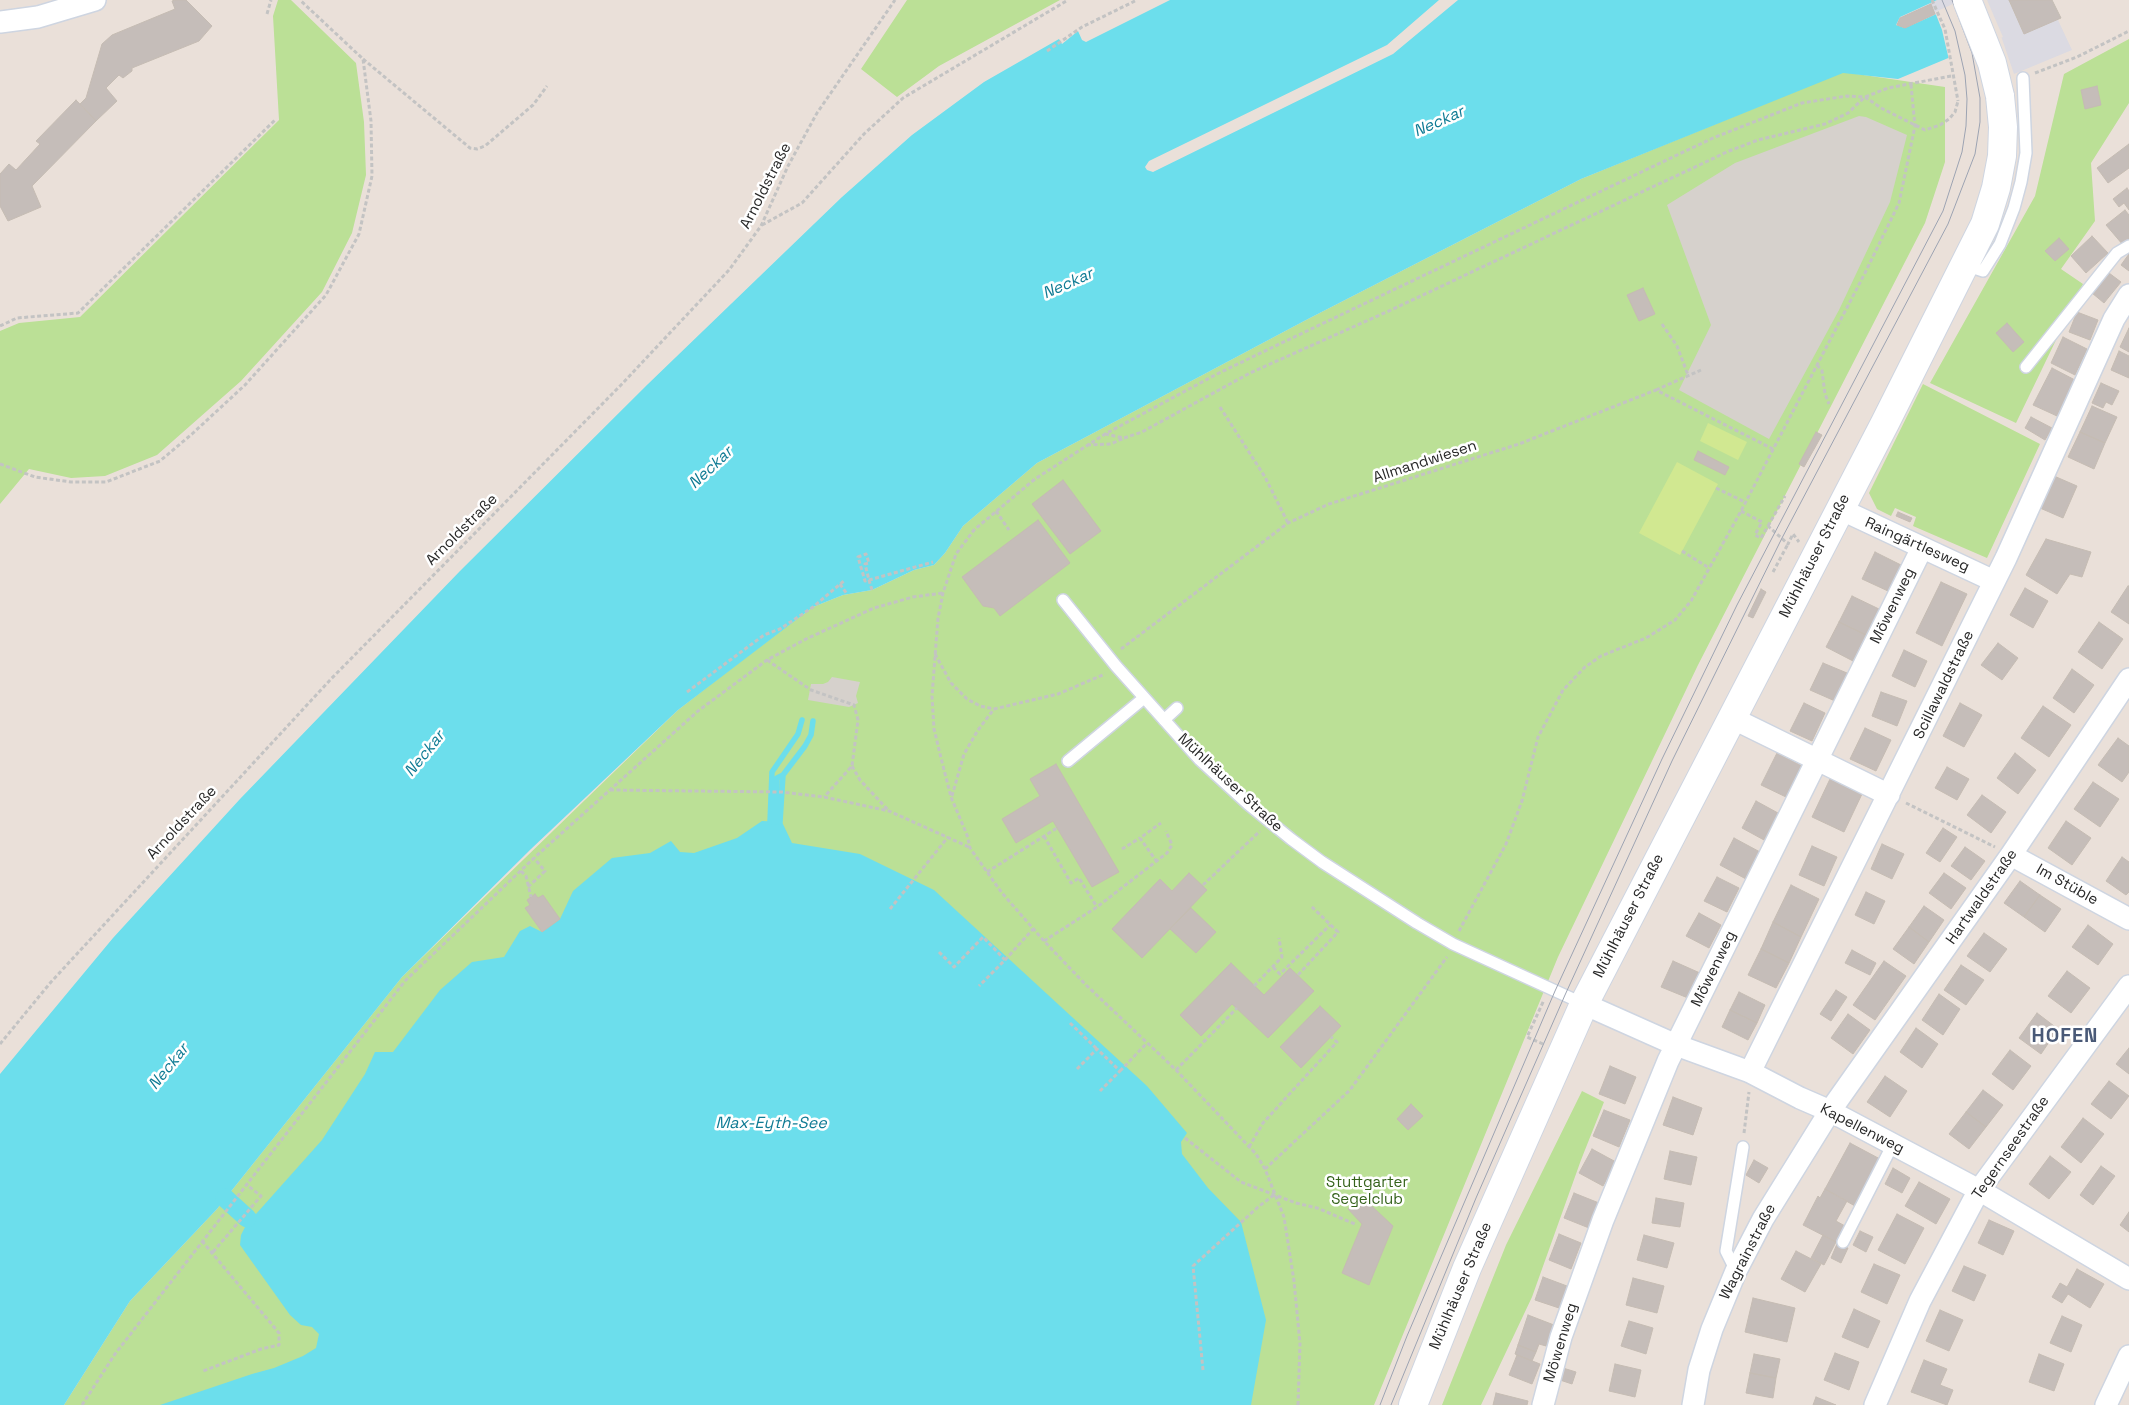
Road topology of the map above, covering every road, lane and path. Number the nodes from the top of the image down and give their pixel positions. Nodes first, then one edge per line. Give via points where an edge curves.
1 (95, 0) edge
2 (271, 0) edge
3 (300, 0) edge
4 (895, 0) edge
5 (1068, 0) edge
6 (1137, 0) edge
7 (1932, 0) edge
8 (1968, 0) edge
9 (267, 14) dead end
10 (0, 22) edge
11 (2129, 31) edge
12 (1047, 51) dead end
13 (363, 59) junction
14 (1951, 76) dead end
15 (2023, 78) joint
16 (1911, 85) junction
17 (547, 86) dead end
18 (1865, 97) junction
19 (276, 119) dead end
20 (1915, 126) junction
21 (761, 226) junction
22 (2129, 246) edge
23 (1964, 265) junction
24 (2129, 295) edge
25 (1662, 324) dead end
26 (0, 326) edge
27 (1817, 366) junction
28 (2026, 367) dead end
29 (1701, 370) dead end
30 (1688, 375) junction
31 (1656, 390) junction
32 (1829, 404) dead end
33 (1220, 407) dead end
34 (1105, 434) junction
35 (1124, 438) junction
36 (1087, 445) junction
37 (1773, 449) junction
38 (0, 464) edge
39 (1716, 488) dead end
40 (1785, 496) dead end
41 (1745, 502) junction
42 (1840, 509) junction
43 (996, 511) junction
44 (1741, 511) junction
45 (1288, 523) junction
46 (1768, 526) junction
47 (1009, 530) dead end
48 (1788, 544) junction
49 (1922, 548) junction
50 (1682, 551) dead end
51 (1817, 553) junction
52 (932, 562) dead end
53 (1709, 568) junction
54 (1773, 572) dead end
55 (845, 580) dead end
56 (869, 580) junction
57 (1994, 581) junction
58 (840, 584) junction
59 (872, 590) dead end
60 (943, 593) junction
61 (847, 594) dead end
62 (1063, 600) dead end
63 (935, 653) junction
64 (767, 660) junction
65 (1113, 662) junction
66 (2129, 679) edge
67 (687, 692) dead end
68 (1144, 698) junction
69 (1177, 708) dead end
70 (994, 709) junction
71 (1732, 718) junction
72 (1164, 720) junction
73 (1817, 758) junction
74 (1068, 761) dead end
75 (852, 766) junction
76 (609, 790) junction
77 (1890, 795) junction
78 (824, 797) junction
79 (951, 797) junction
80 (889, 811) junction
81 (1924, 812) dead end
82 (1269, 822) junction
83 (1161, 823) dead end
84 (1057, 828) dead end
85 (1166, 831) dead end
86 (1044, 836) junction
87 (948, 837) junction
88 (1140, 838) junction
89 (970, 848) junction
90 (1122, 849) dead end
91 (2011, 855) junction
92 (534, 858) junction
93 (1157, 862) junction
94 (521, 871) junction
95 (987, 872) junction
96 (1203, 886) dead end
97 (528, 887) junction
98 (531, 897) dead end
99 (1311, 906) dead end
100 (1097, 907) junction
101 (890, 909) dead end
102 (2129, 919) edge
103 (1330, 925) junction
104 (1033, 929) junction
105 (1280, 938) dead end
106 (1044, 941) junction
107 (1453, 944) junction
108 (939, 952) dead end
109 (1005, 960) junction
110 (1273, 967) junction
111 (1298, 975) dead end
112 (979, 986) dead end
113 (1254, 986) dead end
114 (2129, 986) edge
115 (1584, 1004) junction
116 (1237, 1008) dead end
117 (1070, 1023) dead end
118 (1331, 1037) dead end
119 (1147, 1043) junction
120 (0, 1044) edge
121 (1676, 1045) junction
122 (1097, 1049) junction
123 (1077, 1069) dead end
124 (1176, 1070) junction
125 (1120, 1071) junction
126 (1750, 1072) junction
127 (1100, 1091) dead end
128 (1830, 1112) junction
129 (1185, 1138) dead end
130 (1893, 1144) junction
131 (1249, 1147) junction
132 (1743, 1147) joint
133 (1264, 1169) junction
134 (247, 1186) junction
135 (1979, 1190) junction
136 (1274, 1195) junction
137 (1355, 1224) dead end
138 (202, 1241) junction
139 (1843, 1242) dead end
140 (213, 1252) junction
141 (1736, 1272) junction
142 (2129, 1279) edge
143 (2129, 1356) edge
144 (1203, 1370) dead end
145 (203, 1371) dead end
146 (82, 1405) edge
147 (1298, 1405) edge
148 (1412, 1405) edge
149 (1542, 1405) edge
150 (1693, 1405) edge
151 (1875, 1405) edge
152 (2106, 1405) edge

1 - 10 street via 38,17
2 - 9 path
3 - 13 path
4 - 21 path, Arnoldstraße via 817,113
5 - 21 path via 903,98 864,134 802,203
6 - 12 path via 1082,27
7 - 20 path, bridge via 1945,29 1958,101 1954,112 1940,126 1925,130
8 - 23 main road, Mühlhäuser Straße, bridge via 1992,63 2003,126 1996,188 1985,224
11 - 15 path via 2077,57
13 - 17 path via 470,148 485,146 533,105
13 - 38 path via 371,121 372,176 359,234 320,302 245,385 160,461 106,482 34,477
14 - 16 path
15 - 23 lane via 2026,153 2014,208 2000,244 1983,271
16 - 18 path via 1888,88
16 - 20 path
18 - 20 path
18 - 34 path via 1847,96 1802,103 1714,138 1268,349
18 - 35 path via 1848,113 1825,124 1758,140 1729,151 1250,373 1142,432
19 - 26 path via 78,313 17,318
20 - 27 path via 1899,203
21 - 120 path, Arnoldstraße via 716,284 331,680 51,982
22 - 28 lane via 2117,253
23 - 42 main road, Mühlhäuser Straße
24 - 57 street, Scillawaldstraße via 2114,319
25 - 30 path via 1677,346
27 - 32 path via 1822,371
27 - 37 path
29 - 30 path, Allmandwiesen
30 - 31 path, Allmandwiesen
31 - 37 path
31 - 45 path, Allmandwiesen via 1519,444 1329,504
33 - 45 path via 1265,477
34 - 35 path
34 - 36 path
35 - 36 path via 1111,444
36 - 43 path via 1035,479
37 - 41 path
39 - 41 path
40 - 46 path
41 - 44 path
42 - 49 street, Raingärtlesweg
42 - 51 main road, Mühlhäuser Straße
43 - 47 path
43 - 60 path via 974,530 956,554
44 - 46 path via 1762,522 1755,535 1761,538
44 - 53 path
45 - 65 path, Allmandwiesen
46 - 48 path
48 - 51 path via 1793,534 1801,545
48 - 54 path
49 - 57 street, Raingärtlesweg
49 - 73 street, Möwenweg
50 - 53 path
51 - 71 main road, Mühlhäuser Straße
52 - 56 path
53 - 107 path via 1675,620 1646,638 1601,656 1584,667 1562,690 1538,737 1522,801 1506,844
55 - 58 path
56 - 56 path via 866,554 858,556 865,582
56 - 59 path
57 - 77 street, Scillawaldstraße
58 - 61 path
58 - 67 path via 813,607 764,636
60 - 63 path
60 - 64 path via 874,608
62 - 65 lane, Mühlhäuser Straße
63 - 70 path via 951,683 967,699
63 - 79 path via 934,729
64 - 75 path via 811,690 854,704 858,720
64 - 76 path via 698,711
65 - 68 lane, Mühlhäuser Straße
65 - 70 path, Allmandwiesen via 1103,675 1058,694
66 - 91 street, Hartwaldstraße
68 - 72 lane, Mühlhäuser Straße
68 - 74 lane
69 - 72 lane
70 - 79 path via 964,754
71 - 73 street
71 - 115 main road, Mühlhäuser Straße
72 - 82 lane, Mühlhäuser Straße via 1200,760
73 - 77 street
73 - 121 street, Möwenweg
75 - 78 path
75 - 80 path via 860,780
76 - 78 path via 782,792
76 - 92 path
77 - 126 street, Scillawaldstraße
78 - 80 path
79 - 89 path
80 - 87 path
81 - 91 path
82 - 96 path
82 - 107 lane, Mühlhäuser Straße via 1322,862
83 - 88 path
84 - 86 path
85 - 93 path via 1172,845
86 - 95 path
86 - 100 path via 1071,883 1079,878
87 - 89 path
87 - 101 path
88 - 90 path
88 - 93 path
89 - 95 path
91 - 102 street, Im Stüble
91 - 128 street, Hartwaldstraße
92 - 94 path
92 - 97 path via 545,872
93 - 100 path
94 - 97 path via 526,876
94 - 134 path via 405,981
95 - 104 path
97 - 98 path
99 - 103 path
100 - 106 path
103 - 110 path via 1280,974
103 - 111 path via 1338,932
104 - 106 path
104 - 109 path
105 - 110 path via 1282,958
106 - 119 path
107 - 115 lane, Mühlhäuser Straße
107 - 133 path via 1442,966 1350,1090
108 - 109 path via 954,967 983,937
109 - 112 path
110 - 113 path
114 - 135 street, Tegernseestraße
115 - 121 street, Kapellenweg
115 - 148 main road, Mühlhäuser Straße via 1468,1268
116 - 124 path
117 - 122 path
118 - 131 path via 1337,1042 1263,1123
119 - 124 path
119 - 125 path
121 - 126 street, Kapellenweg
121 - 149 street, Möwenweg via 1600,1229 1561,1337
122 - 123 path
122 - 125 path
124 - 131 path
125 - 127 path
126 - 128 street, Kapellenweg
126 - 132 path
128 - 130 street, Kapellenweg
128 - 141 street, Wagrainstraße via 1763,1219
129 - 136 path via 1241,1182
130 - 135 street, Kapellenweg
130 - 139 lane
131 - 133 path
132 - 141 lane via 1726,1251
133 - 136 path
134 - 138 path
134 - 140 path via 261,1196
135 - 142 street, Kapellenweg
135 - 151 street, Tegernseestraße via 1920,1301
136 - 137 path via 1318,1208
136 - 144 path via 1193,1266
136 - 147 path via 1284,1217 1294,1281 1300,1344
138 - 140 path
138 - 146 path via 115,1354
140 - 145 path via 279,1332 279,1345
141 - 150 street, Wagrainstraße via 1712,1329
143 - 152 street

